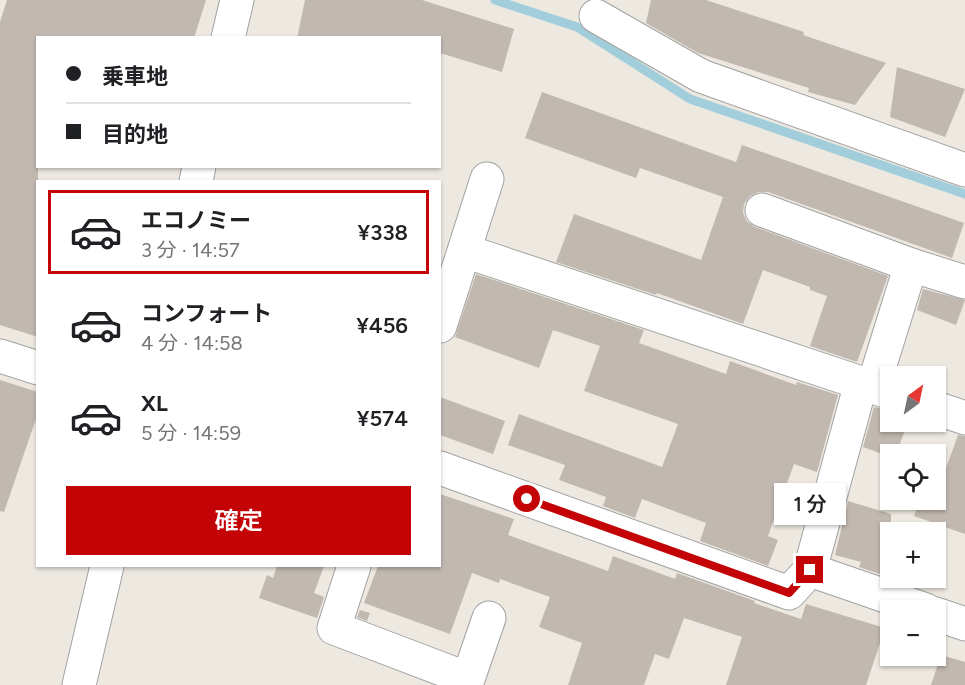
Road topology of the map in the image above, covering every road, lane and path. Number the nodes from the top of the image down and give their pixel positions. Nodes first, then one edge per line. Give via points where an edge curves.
1 (237, 0) edge
2 (596, 16) dead end
3 (228, 36) edge
4 (965, 170) edge
5 (487, 179) dead end
6 (762, 210) dead end
7 (465, 251) junction
8 (911, 265) junction
9 (965, 282) edge
10 (441, 323) edge
11 (0, 356) edge
12 (36, 367) edge
13 (875, 388) edge
14 (946, 411) edge
15 (965, 418) edge
16 (441, 468) edge
17 (107, 567) edge
18 (354, 567) edge
19 (810, 570) junction
20 (897, 600) edge
21 (946, 617) edge
22 (489, 618) dead end
23 (965, 624) edge
24 (79, 685) edge

1 - 3 street
2 - 4 street via 701,76
5 - 7 street
6 - 8 street
7 - 10 street
7 - 13 street
8 - 9 street
8 - 13 street
11 - 12 street
13 - 19 street
14 - 15 street
16 - 19 street via 789,593
17 - 24 street
18 - 22 street via 334,628 468,679
19 - 20 street
21 - 23 street

